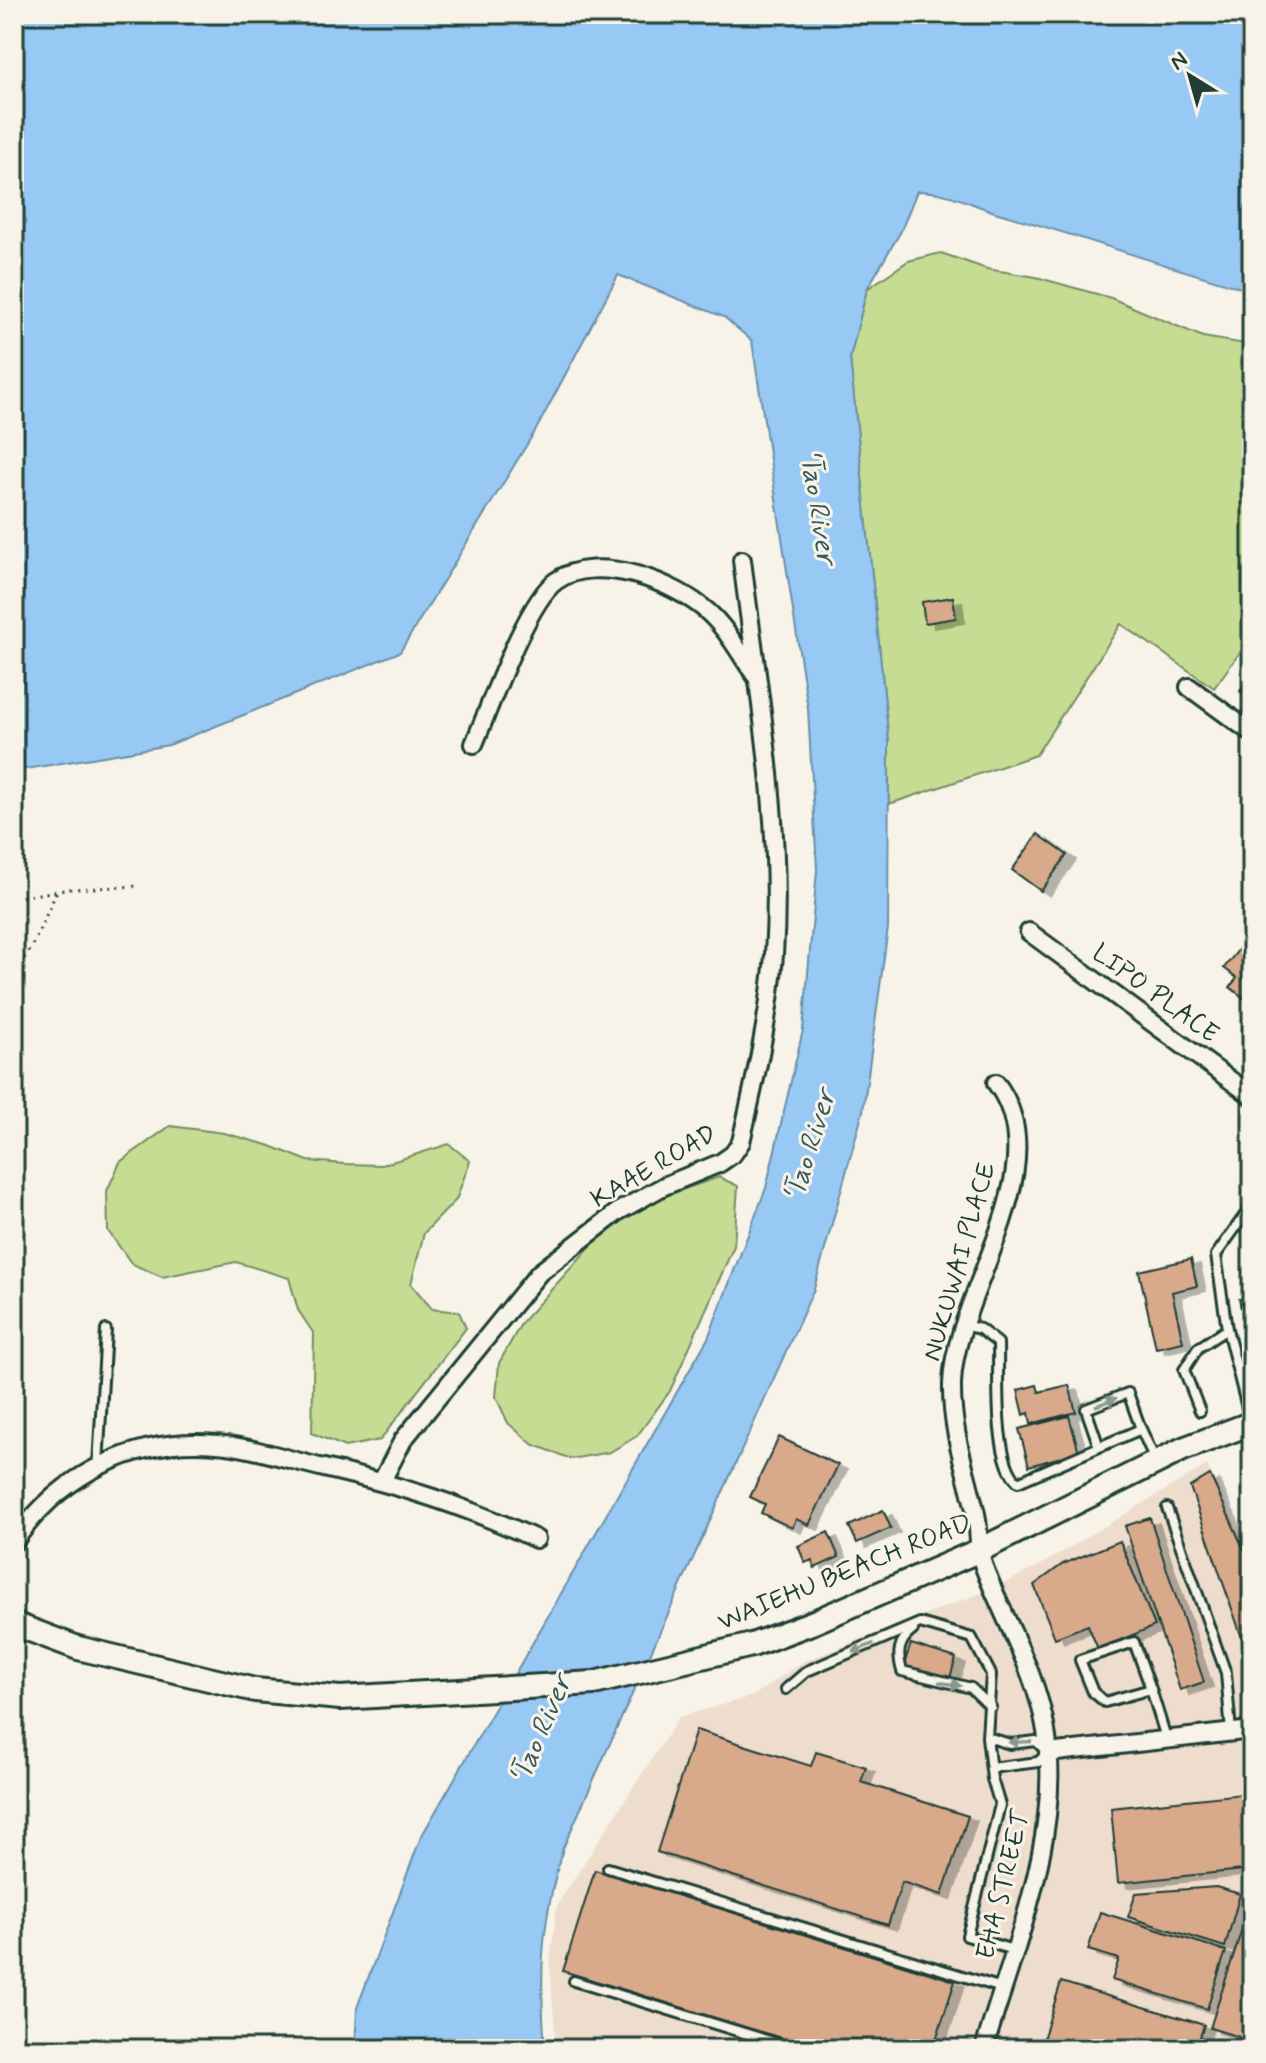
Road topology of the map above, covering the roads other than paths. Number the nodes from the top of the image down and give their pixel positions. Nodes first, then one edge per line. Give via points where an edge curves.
1 (742, 560) dead end
2 (756, 677) junction
3 (1189, 687) dead end
4 (1252, 733) edge
5 (474, 744) dead end
6 (1029, 932) dead end
7 (996, 1083) dead end
8 (1252, 1096) edge
9 (1252, 1205) edge
10 (963, 1324) junction
11 (1227, 1329) junction
12 (106, 1330) dead end
13 (1200, 1411) dead end
14 (1251, 1423) edge
15 (1141, 1429) junction
16 (1099, 1447) junction
17 (1156, 1462) junction
18 (98, 1466) junction
19 (382, 1481) junction
20 (1167, 1508) dead end
21 (536, 1539) dead end
22 (14, 1542) edge
23 (978, 1551) junction
24 (920, 1623) junction
25 (14, 1624) edge
26 (786, 1689) dead end
27 (1151, 1689) junction
28 (992, 1707) junction
29 (1252, 1730) edge
30 (1231, 1732) junction
31 (987, 1737) junction
32 (1166, 1738) junction
33 (1048, 1753) junction
34 (991, 1768) junction
35 (608, 1868) dead end
36 (1013, 1950) junction
37 (574, 1981) dead end
38 (1002, 1988) junction
39 (796, 2049) edge
40 (984, 2049) edge

1 - 2 street, KAAE ROAD
2 - 5 street, KAAE ROAD via 722,626 678,590 643,576 582,570 556,581 535,606
2 - 19 street, KAAE ROAD via 775,861 774,956 762,1049 741,1142 720,1163 619,1211 539,1273 403,1440
3 - 4 street
6 - 8 street, LIPO PLACE
7 - 10 street, NUKUWAI PLACE via 1016,1126 1011,1188
9 - 11 lane via 1216,1255
10 - 16 lane via 998,1343 1002,1443 1010,1475 1018,1482
10 - 23 street, NUKUWAI PLACE via 951,1405 976,1516
11 - 13 lane via 1198,1348 1184,1370
11 - 14 lane
12 - 18 lane
14 - 17 street, WAIEHU BEACH ROAD
15 - 16 lane
16 -> 15 lane via 1086,1409 1128,1393
15 - 17 lane
17 - 23 street, WAIEHU BEACH ROAD
18 - 19 street via 169,1444 218,1444
18 - 22 street via 56,1494
19 - 21 street via 471,1509
20 - 30 lane via 1226,1673
23 - 25 street, WAIEHU BEACH ROAD via 752,1645 594,1683 467,1693 340,1698 255,1690 78,1648
23 - 33 street, EHA STREET via 1039,1697
24 -> 26 lane via 807,1671
24 - 28 lane via 972,1638 991,1674
24 -> 28 lane via 903,1637 898,1656 902,1671 971,1688
27 - 27 lane via 1105,1702 1093,1692 1080,1660 1134,1642
27 - 32 lane
28 - 31 lane
29 - 30 street
30 - 32 street
33 -> 31 lane via 1036,1741 1010,1744
31 - 34 lane
32 - 33 street
33 - 34 lane via 1038,1762
33 - 36 street, EHA STREET via 1044,1841
34 - 36 lane via 1000,1805 967,1936
35 - 38 lane
36 - 38 street, EHA STREET
37 - 39 lane
38 - 40 street, EHA STREET

